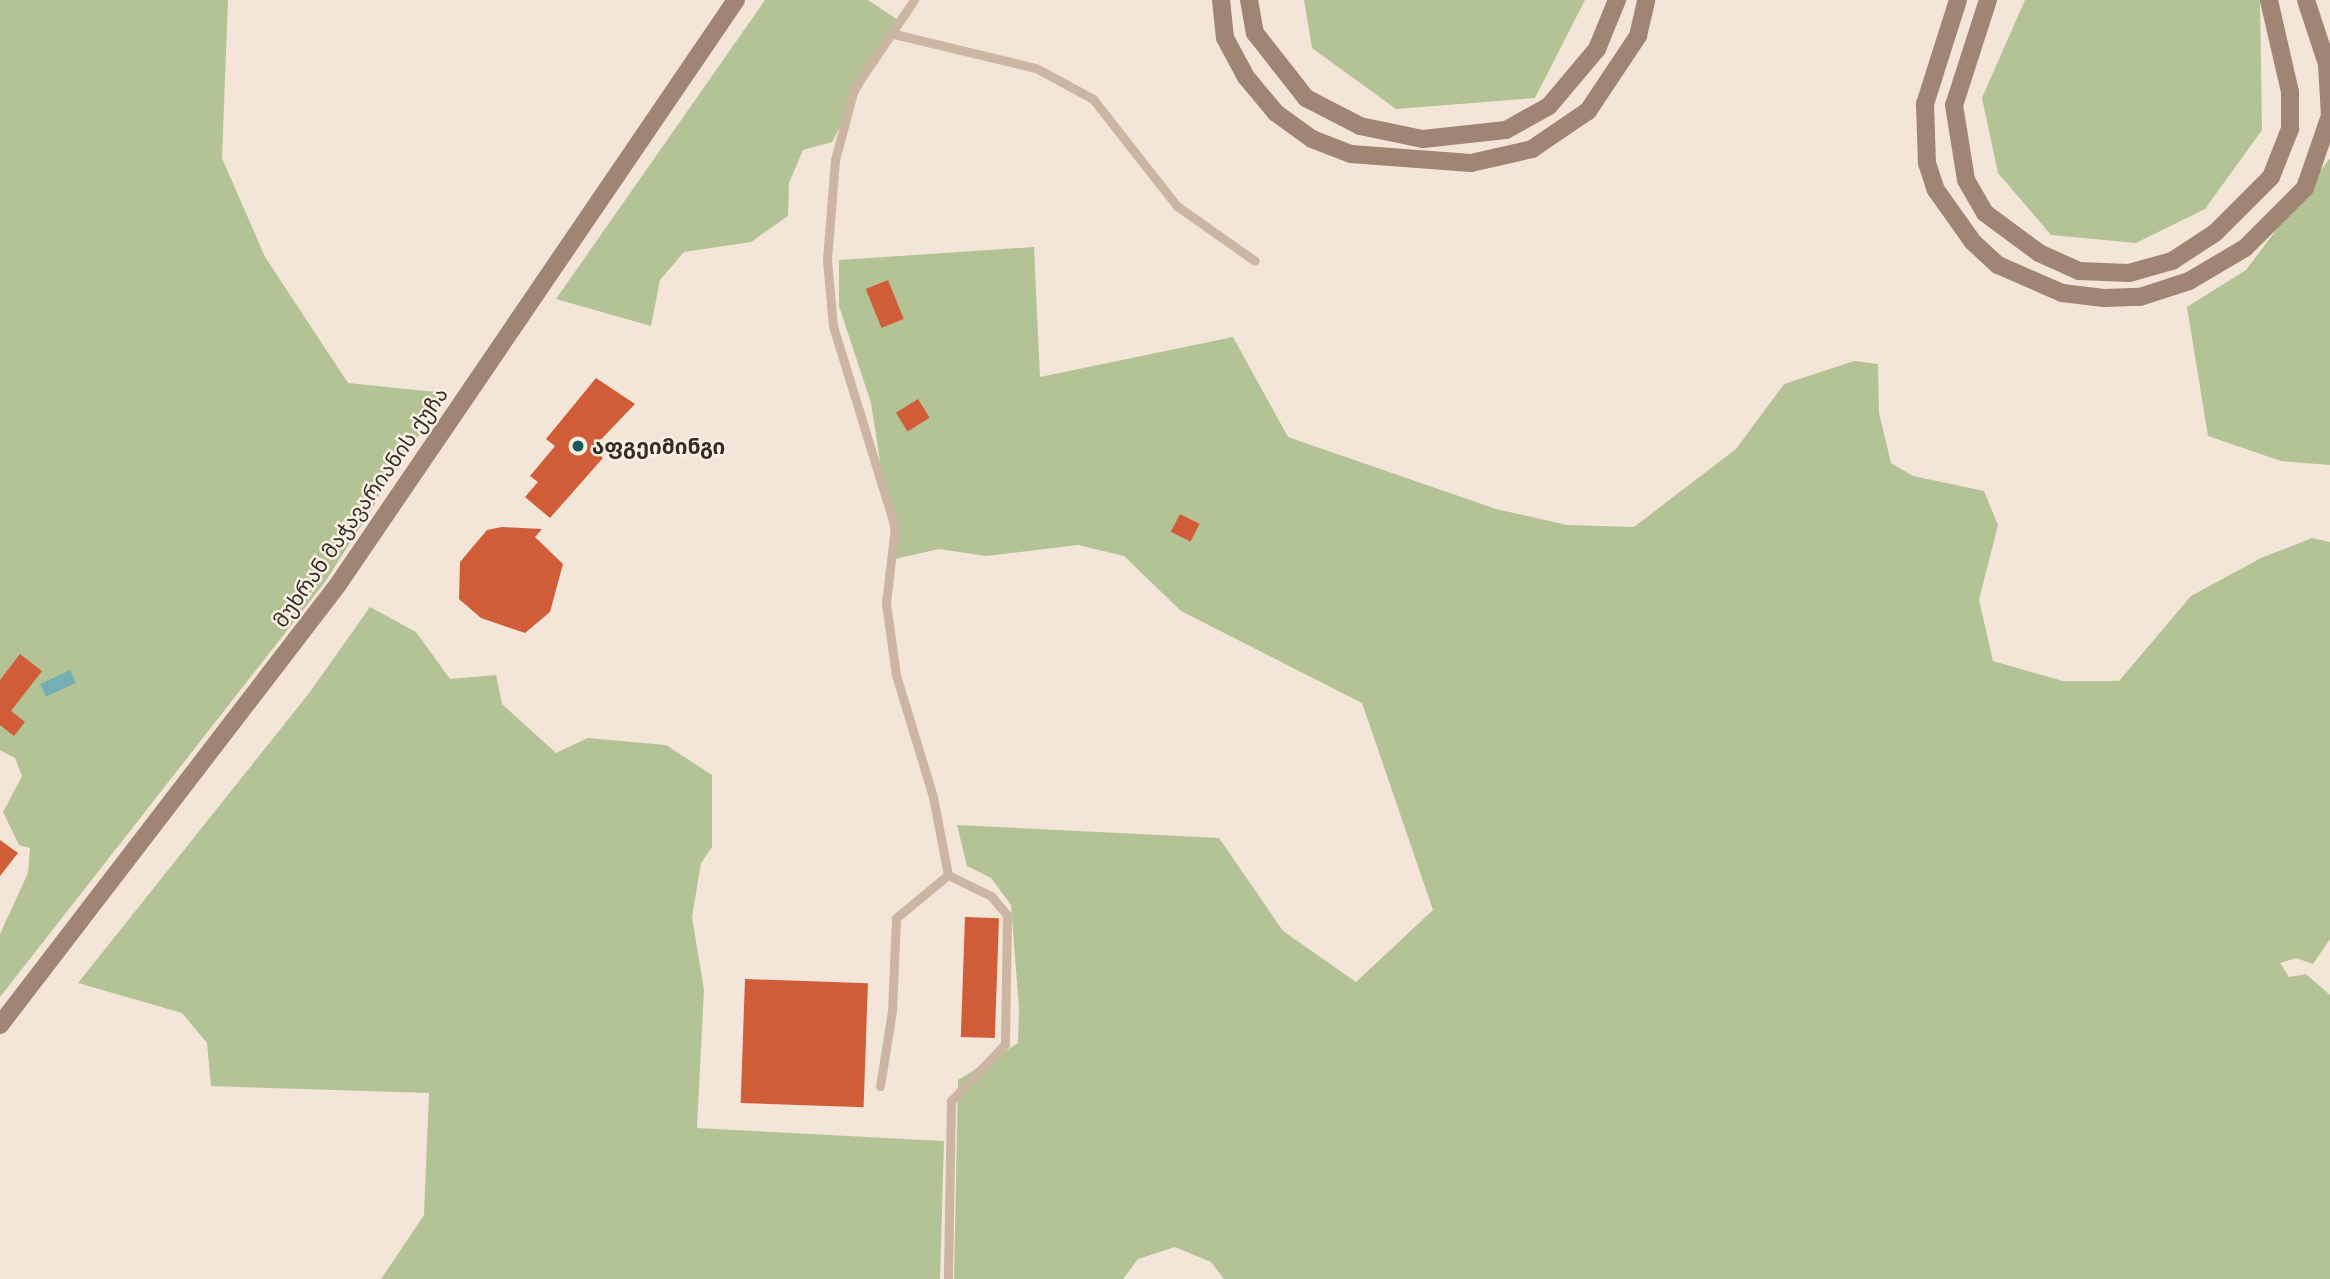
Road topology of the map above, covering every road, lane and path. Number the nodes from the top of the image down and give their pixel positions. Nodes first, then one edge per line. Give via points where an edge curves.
1 (736, 0) edge
2 (914, 0) edge
3 (1221, 0) edge
4 (1249, 0) edge
5 (1617, 0) edge
6 (1646, 0) edge
7 (1958, 0) edge
8 (1988, 0) edge
9 (2269, 0) edge
10 (2306, 0) edge
11 (894, 34) junction
12 (1255, 261) dead end
13 (948, 875) junction
14 (0, 1025) edge
15 (880, 1086) dead end
16 (948, 1279) edge

1 - 14 main road, მუხრან მაჭავარიანის ქუჩა via 337,586
2 - 11 lane
3 - 6 main road via 1225,38 1246,77 1294,126 1351,154 1459,163 1532,149 1588,111 1628,55
4 - 5 main road via 1255,33 1306,98 1360,126 1423,139 1506,130 1549,106 1597,48
7 - 10 main road via 1925,104 1927,163 1936,190 1973,242 1998,265 2062,293 2104,298 2140,297 2189,281 2245,248 2305,188 2329,116 2327,64
8 - 9 main road via 1954,105 1966,180 1985,213 2039,253 2079,271 2129,273 2172,261 2215,233 2271,177 2290,129 2290,92
11 - 12 lane via 1036,68 1093,99 1177,206
11 - 13 lane via 854,89 835,160 827,260 833,326 895,527 886,603 895,675 933,797
13 - 15 lane via 896,918 892,1011
13 - 16 lane via 991,896 1007,915 1005,1044 951,1101

